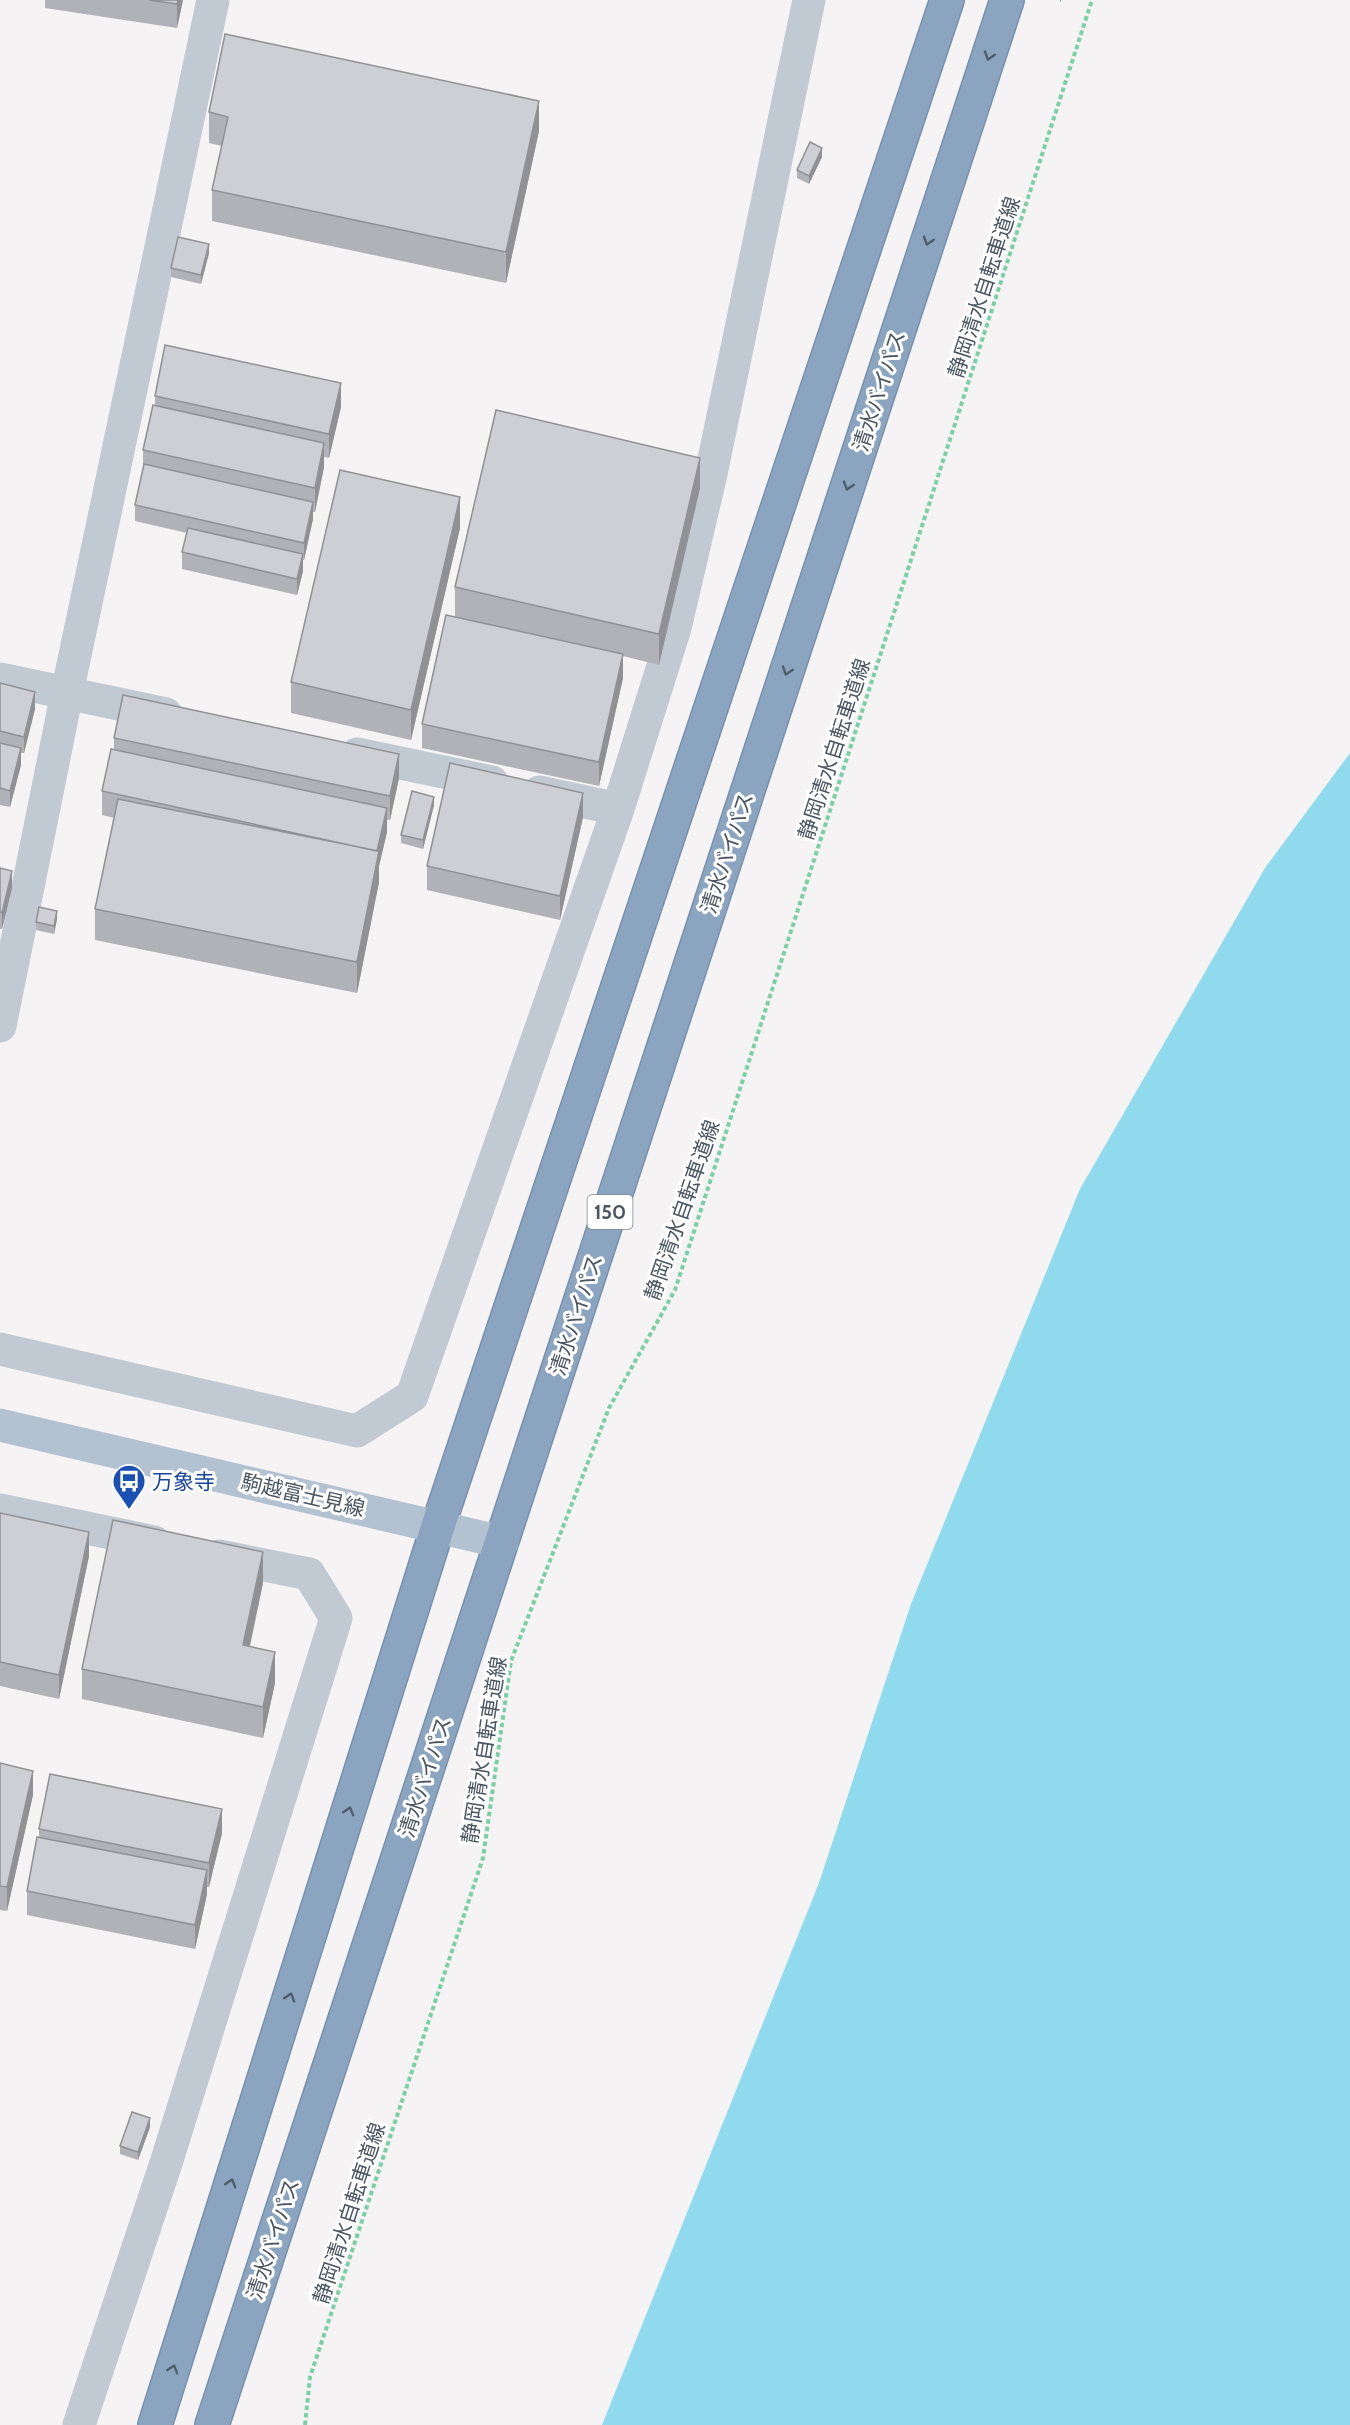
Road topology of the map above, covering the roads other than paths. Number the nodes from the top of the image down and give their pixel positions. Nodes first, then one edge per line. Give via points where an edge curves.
1 (213, 0) edge
2 (808, 0) edge
3 (947, 0) edge
4 (1007, 0) edge
5 (0, 679) edge
6 (67, 693) junction
7 (196, 720) edge
8 (325, 747) edge
9 (618, 809) junction
10 (0, 1026) edge
11 (0, 1348) edge
12 (0, 1425) edge
13 (0, 1510) edge
14 (438, 1526) junction
15 (501, 1542) junction
16 (79, 2425) edge
17 (155, 2425) edge
18 (212, 2425) edge

1 - 6 street
2 - 9 street via 704,507 675,628
3 - 14 highway
4 -> 15 highway, 清水バイパス / 150
5 - 6 street
6 - 7 street
6 - 10 street
8 - 9 street
9 - 11 street via 412,1396 357,1431
12 - 14 main road, 駒越富士見線
13 - 16 street via 309,1574 336,1618
14 - 15 main road, 駒越富士見線
17 -> 14 highway
15 - 18 highway, 清水バイパス / 150

